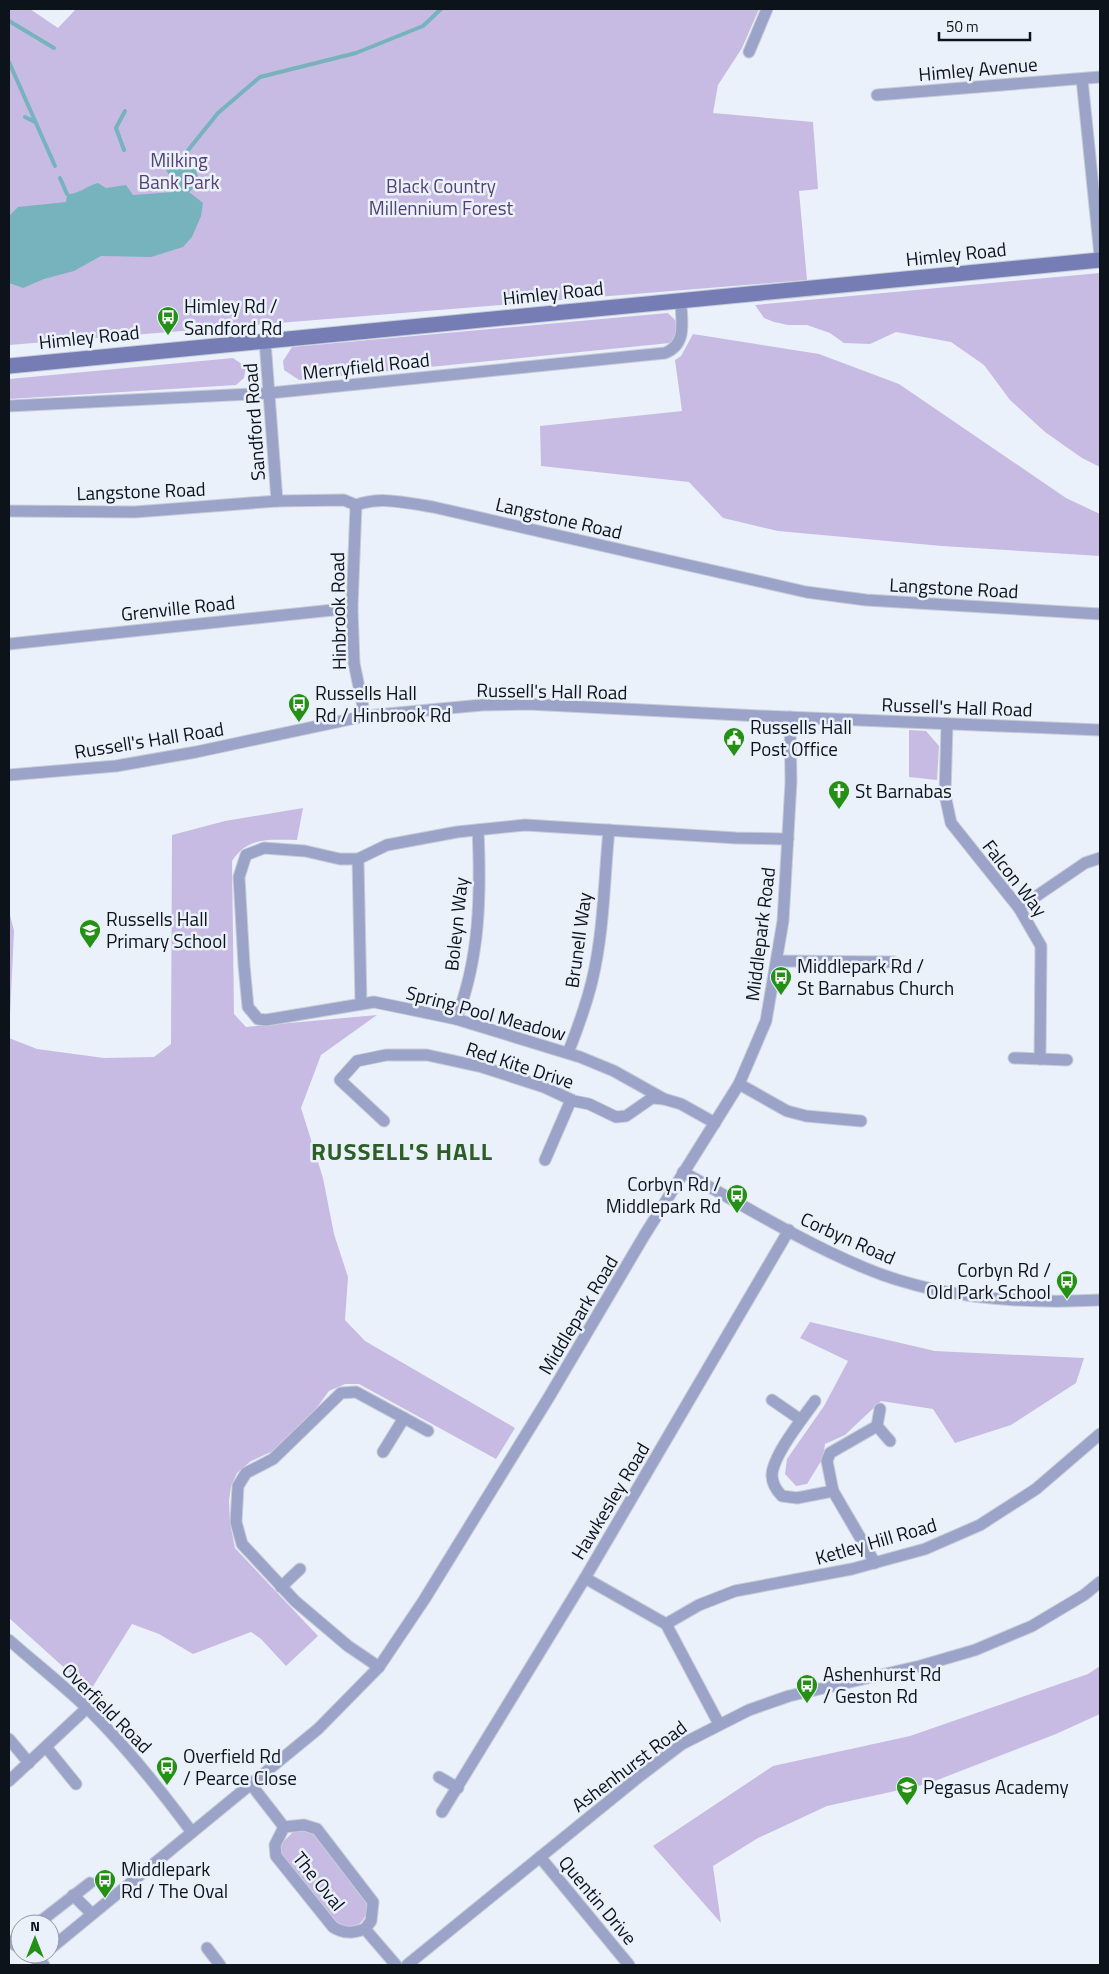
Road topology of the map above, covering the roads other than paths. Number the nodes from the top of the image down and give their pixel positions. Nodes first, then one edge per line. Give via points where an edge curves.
1 (767, 9) edge
2 (749, 52) dead end
3 (1100, 77) edge
4 (1082, 78) junction
5 (878, 95) dead end
6 (1100, 258) edge
7 (681, 300) junction
8 (265, 341) junction
9 (9, 366) edge
10 (270, 394) junction
11 (9, 406) edge
12 (277, 501) junction
13 (356, 505) junction
14 (9, 511) edge
15 (352, 608) junction
16 (1100, 614) edge
17 (9, 644) edge
18 (364, 716) junction
19 (790, 717) junction
20 (947, 724) junction
21 (1100, 730) edge
22 (9, 775) edge
23 (478, 830) junction
24 (609, 830) junction
25 (788, 839) junction
26 (1100, 858) edge
27 (358, 859) junction
28 (1019, 908) junction
29 (777, 961) junction
30 (894, 962) dead end
31 (361, 1004) junction
32 (456, 1019) junction
33 (568, 1053) junction
34 (1014, 1058) dead end
35 (1040, 1059) junction
36 (1067, 1060) dead end
37 (739, 1084) junction
38 (664, 1099) junction
39 (571, 1100) junction
40 (384, 1121) dead end
41 (861, 1121) dead end
42 (715, 1123) junction
43 (545, 1160) dead end
44 (683, 1172) junction
45 (789, 1230) junction
46 (1100, 1300) edge
47 (772, 1400) dead end
48 (815, 1401) dead end
49 (880, 1409) dead end
50 (404, 1418) junction
51 (802, 1420) junction
52 (877, 1426) junction
53 (428, 1431) dead end
54 (1100, 1434) edge
55 (890, 1441) dead end
56 (383, 1452) dead end
57 (833, 1491) junction
58 (875, 1563) junction
59 (300, 1569) dead end
60 (585, 1578) junction
61 (1100, 1582) edge
62 (281, 1587) junction
63 (666, 1624) junction
64 (9, 1640) edge
65 (380, 1667) junction
66 (87, 1708) junction
67 (720, 1724) junction
68 (9, 1739) edge
69 (46, 1747) junction
70 (29, 1763) junction
71 (439, 1777) dead end
72 (9, 1781) edge
73 (76, 1784) dead end
74 (250, 1784) junction
75 (458, 1788) junction
76 (442, 1812) dead end
77 (284, 1827) junction
78 (191, 1832) junction
79 (540, 1857) junction
80 (90, 1882) dead end
81 (73, 1895) junction
82 (49, 1914) edge
83 (92, 1914) junction
84 (365, 1929) junction
85 (60, 1941) edge
86 (206, 1948) dead end
87 (220, 1965) edge
88 (396, 1965) edge
89 (407, 1965) edge
90 (629, 1965) edge

1 - 2 street
3 - 4 street, Himley Avenue
4 - 5 street, Himley Avenue
4 - 6 street
6 - 7 main road, Himley Road
7 - 8 main road, Himley Road
7 - 10 street, Merryfield Road via 680,341 675,349 665,353
8 - 9 main road, Himley Road
8 - 10 street, Sandford Road
10 - 11 street, Merryfield Road
10 - 12 street, Sandford Road
12 - 13 street, Langstone Road via 344,500
12 - 14 street, Langstone Road via 135,512
13 - 15 street, Hinbrook Road
13 - 16 street, Langstone Road via 372,500 391,500 433,507 806,592 866,600
15 - 17 street, Grenville Road
15 - 18 street, Hinbrook Road via 354,663
18 - 19 street, Russell's Hall Road via 528,704
18 - 22 street, Russell's Hall Road via 116,766
19 - 20 street, Russell's Hall Road
19 - 25 street, Middlepark Road
20 - 21 street, Russell's Hall Road
20 - 28 street, Falcon Way via 945,795 951,823
23 - 24 street, Spring Pool Meadow via 525,825
23 - 27 street, Spring Pool Meadow via 387,845
23 - 32 street, Boleyn Way via 480,868 476,939 464,1000
24 - 25 street, Spring Pool Meadow
24 - 33 street, Brunell Way via 598,951 582,1018
25 - 29 street, Middlepark Road
26 - 28 street via 1085,863
27 - 31 street
27 - 31 street, Spring Pool Meadow via 340,859 306,850 264,848 246,855 238,877 246,993 252,1014 266,1020
28 - 35 street, Falcon Way via 1042,946
29 - 30 street
29 - 37 street, Middlepark Road via 766,1021
31 - 32 street, Spring Pool Meadow via 374,1002
32 - 33 street, Spring Pool Meadow
33 - 38 street, Spring Pool Meadow via 614,1071
34 - 35 street
35 - 36 street
37 - 41 street via 787,1111
37 - 42 street, Middlepark Road
38 - 39 street, Red Kite Drive via 652,1098 626,1116 616,1117 589,1104
38 - 42 street via 681,1104
39 - 40 street, Red Kite Drive via 544,1087 482,1067 427,1055 386,1055 357,1061 340,1080
39 - 43 street
42 - 44 street, Middlepark Road
44 - 45 street, Corbyn Road
44 - 65 street, Middlepark Road via 549,1397
45 - 46 street, Corbyn Road via 865,1269 924,1287 993,1299
45 - 60 street, Hawkesley Road
47 - 51 street
48 - 51 street
49 - 52 street
50 - 53 street
50 - 56 street
50 - 62 street via 356,1392 342,1393 273,1459 246,1473 238,1486 236,1513 242,1544
51 - 57 street via 773,1470 776,1490 782,1496 798,1498
52 - 55 street
52 - 57 street via 830,1453 827,1461
54 - 58 street, Ketley Hill Road via 1036,1489 980,1525 925,1549
57 - 58 street
58 - 63 street, Ketley Hill Road via 735,1592 699,1605
59 - 62 street
60 - 63 street
60 - 75 street, Hawkesley Road
61 - 67 street, Ashenhurst Road via 1032,1626 975,1650 789,1696
62 - 65 street via 348,1646
63 - 67 street
64 - 66 street, Overfield Road
65 - 74 street, Middlepark Road via 318,1729
66 - 69 street
66 - 78 street, Overfield Road via 146,1772
67 - 79 street, Ashenhurst Road via 675,1750
68 - 70 street
69 - 70 street
69 - 73 street
70 - 72 street
71 - 75 street
74 - 77 street
74 - 78 street, Middlepark Road
75 - 76 street, Hawkesley Road
77 - 84 street, The Oval via 304,1825 317,1829 373,1902 371,1921
77 - 84 street, The Oval via 275,1845 276,1856 333,1927 340,1932
78 - 83 street, Middlepark Road
79 - 89 street, Ashenhurst Road
79 - 90 street, Quentin Drive
80 - 81 street
81 - 82 street
81 - 83 street
83 - 85 street, Middlepark Road
84 - 88 street
86 - 87 street

